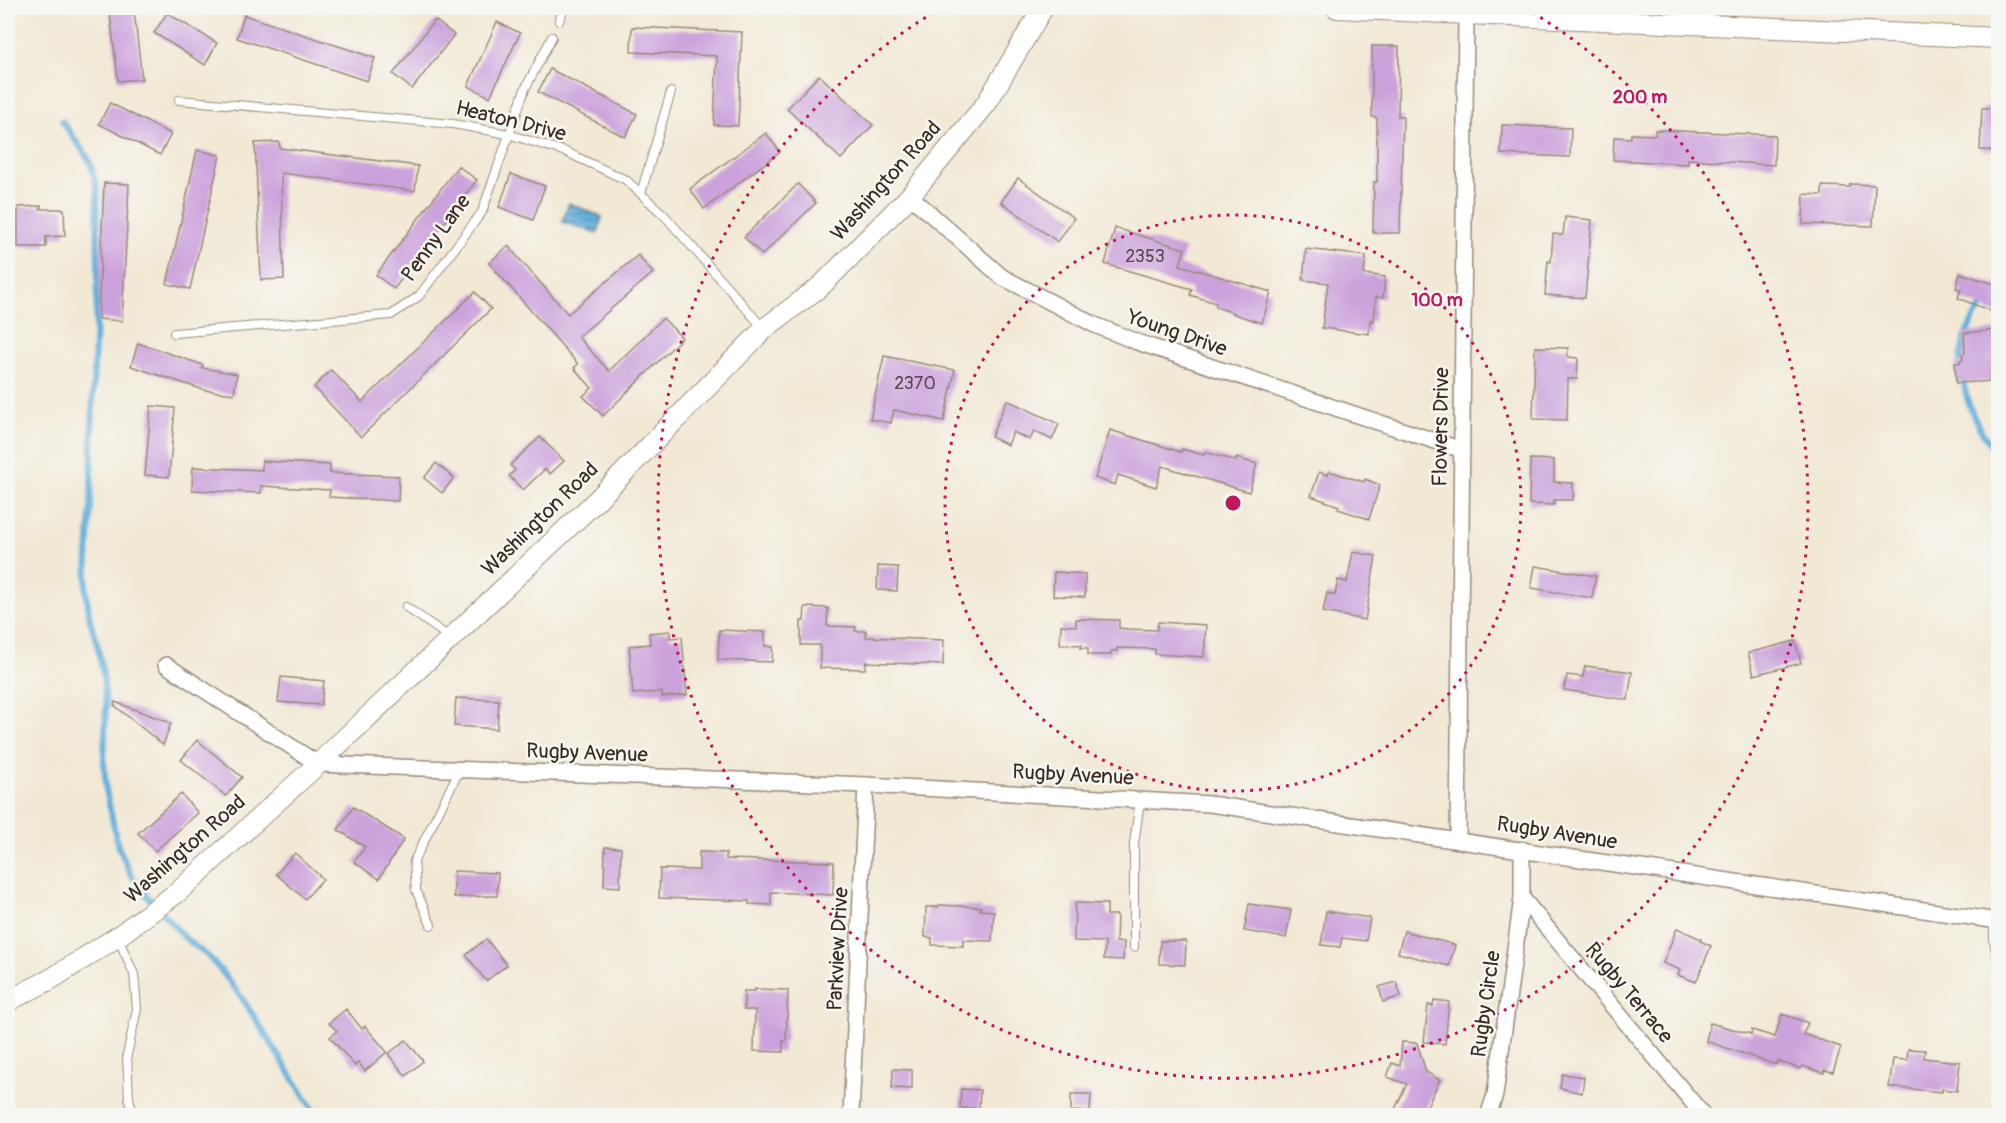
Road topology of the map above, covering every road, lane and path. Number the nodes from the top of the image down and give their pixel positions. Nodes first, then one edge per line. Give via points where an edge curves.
1 (564, 8) edge
2 (1043, 8) edge
3 (1337, 8) edge
4 (1466, 14) junction
5 (559, 21) dead end
6 (552, 37) dead end
7 (1998, 38) edge
8 (671, 92) dead end
9 (179, 100) dead end
10 (508, 134) junction
11 (641, 193) junction
12 (910, 196) junction
13 (764, 329) junction
14 (174, 333) dead end
15 (1462, 450) junction
16 (406, 607) dead end
17 (450, 638) junction
18 (166, 665) dead end
19 (318, 764) junction
20 (460, 769) junction
21 (866, 785) junction
22 (1140, 800) junction
23 (1458, 840) junction
24 (1522, 849) junction
25 (1522, 898) junction
26 (1996, 921) edge
27 (431, 925) dead end
28 (117, 937) junction
29 (1134, 947) dead end
30 (1998, 960) edge
31 (8, 1001) edge
32 (134, 1116) edge
33 (851, 1116) edge
34 (1488, 1116) edge
35 (1704, 1116) edge

1 - 5 lane
2 - 12 street, Washington Road via 987,104
3 - 4 street
4 - 7 street
4 - 15 street, Flowers Drive
6 - 10 lane, Penny Lane via 525,89
8 - 11 lane
9 - 10 lane, Heaton Drive via 453,124
10 - 11 lane, Heaton Drive via 566,152 626,180
10 - 14 lane, Penny Lane via 482,212 419,296 391,315
11 - 13 lane, Heaton Drive
12 - 13 street, Washington Road via 821,286
12 - 15 street, Young Drive via 1002,277 1095,325
13 - 17 street, Washington Road via 596,501
15 - 23 street, Flowers Drive
16 - 17 lane
17 - 19 street, Washington Road
18 - 19 street
19 - 20 street, Rugby Avenue
19 - 28 street, Washington Road via 178,892
20 - 21 street, Rugby Avenue
20 - 27 lane via 414,861 416,890
21 - 22 street, Rugby Avenue
21 - 33 street, Parkview Drive
22 - 23 street, Rugby Avenue via 1210,804
22 - 29 lane via 1134,844
23 - 24 street, Rugby Avenue
24 - 25 street, Rugby Circle
24 - 26 street, Rugby Avenue
25 - 34 street, Rugby Circle via 1495,1095
25 - 35 street, Rugby Terrace
26 - 30 lane via 1994,941
28 - 31 street, Washington Road
28 - 32 lane via 134,974 137,1009 127,1055 129,1099

